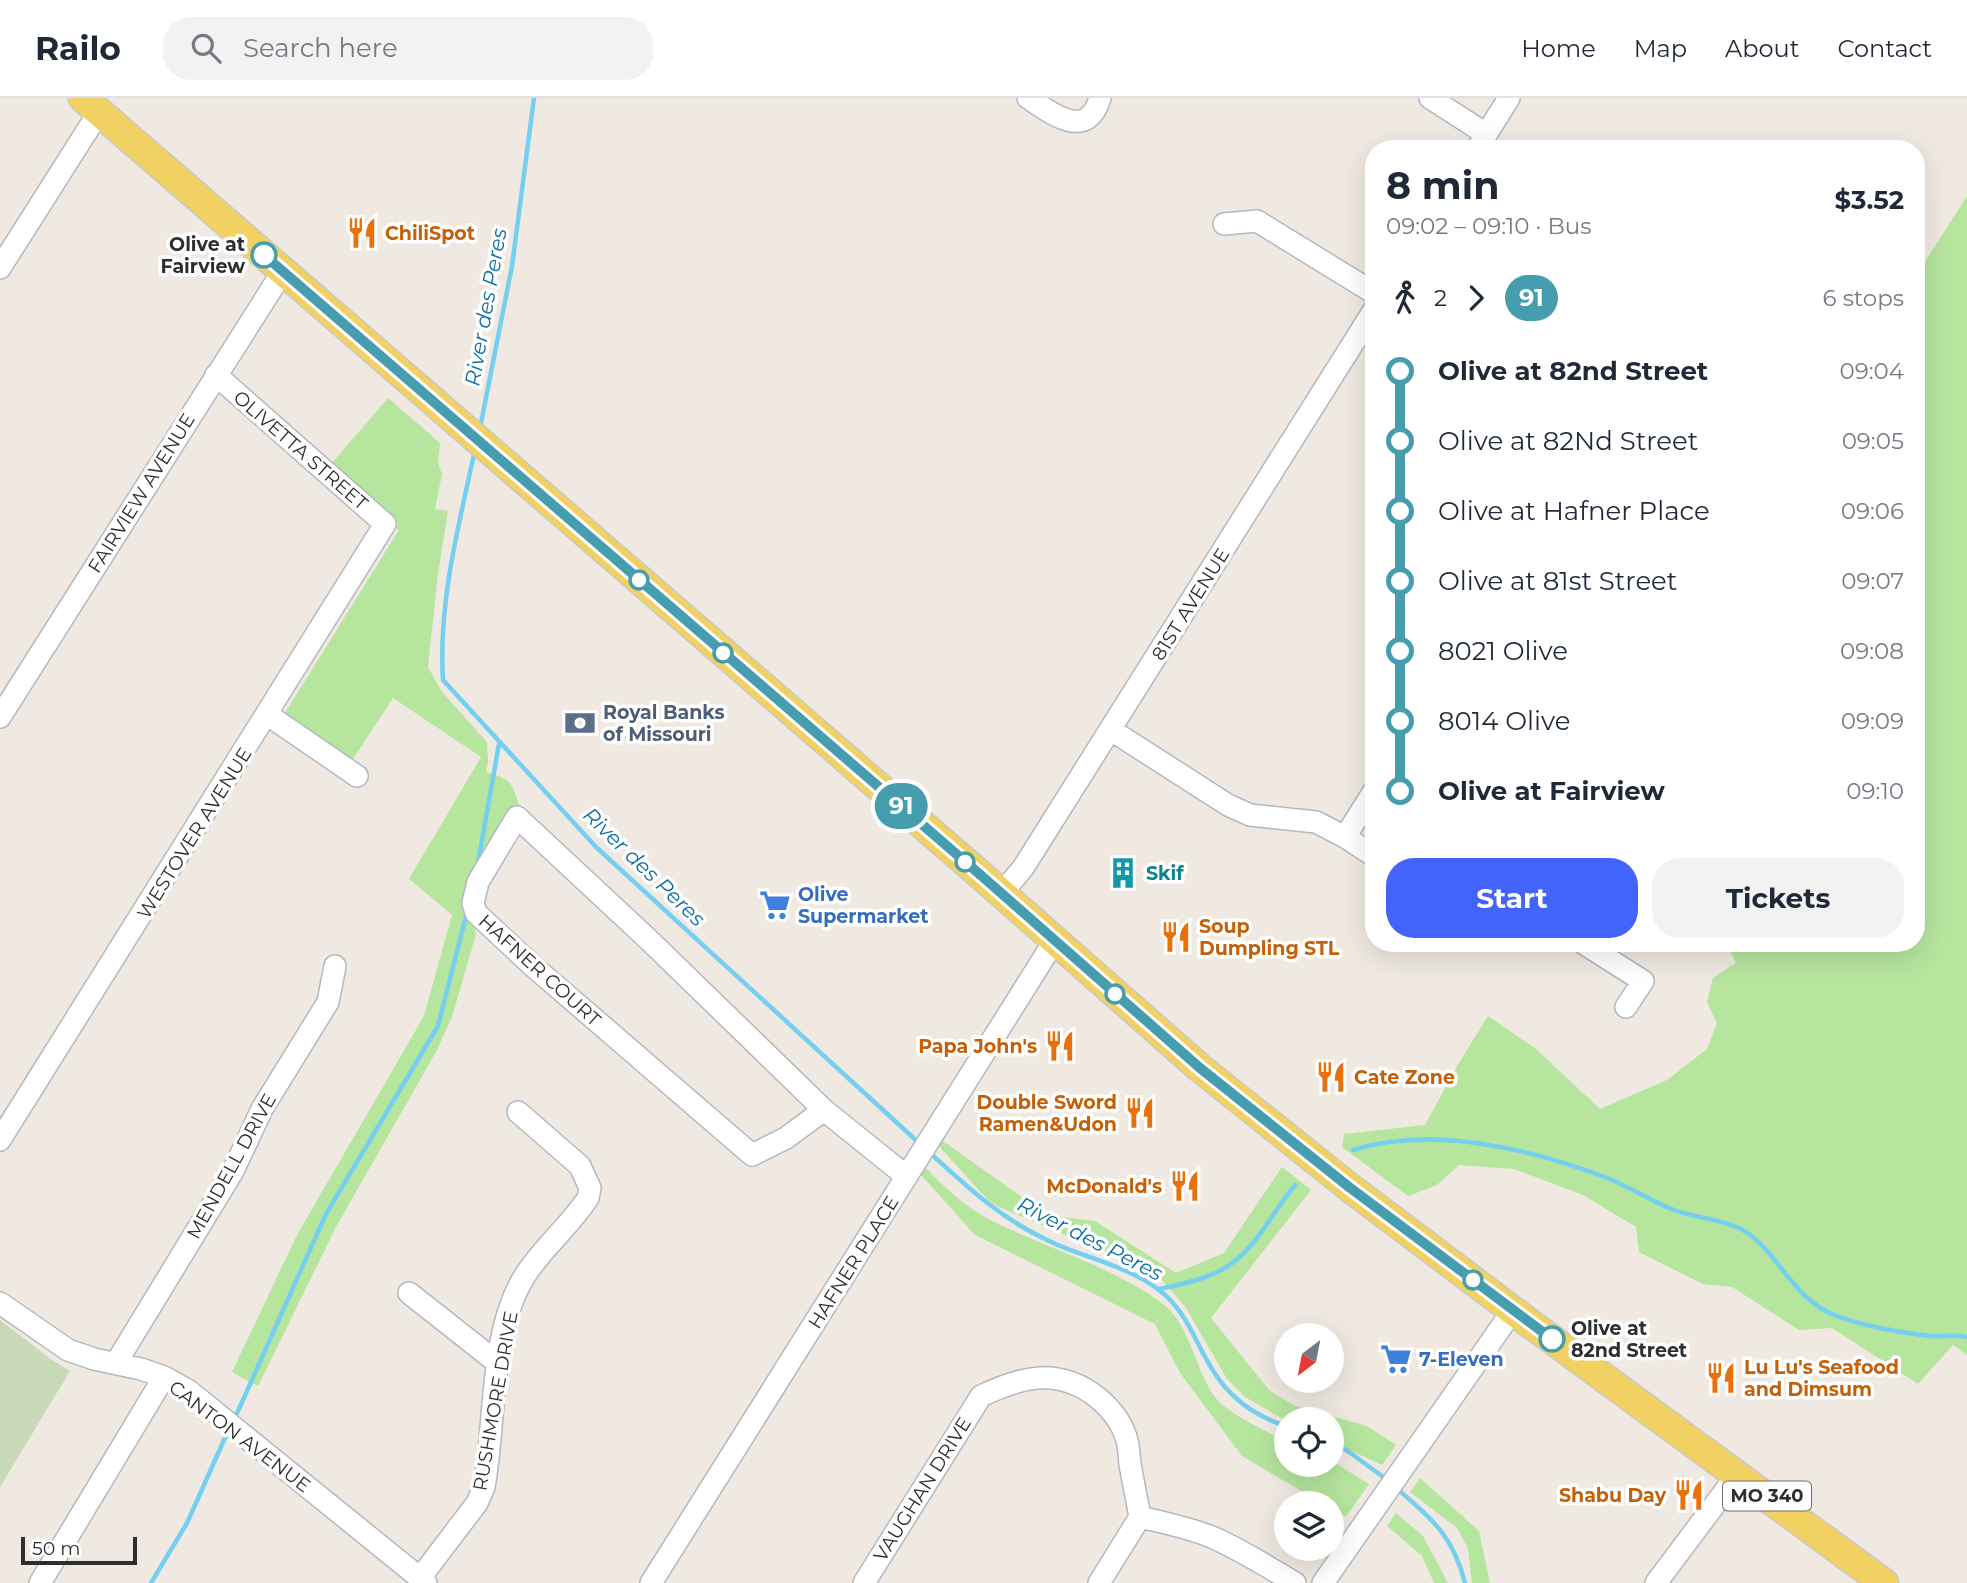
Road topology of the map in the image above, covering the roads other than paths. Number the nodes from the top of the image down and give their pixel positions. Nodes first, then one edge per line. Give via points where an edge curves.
1 (1028, 98) edge
2 (1100, 98) edge
3 (1430, 98) edge
4 (1509, 98) edge
5 (91, 105) edge
6 (1479, 140) edge
7 (1482, 140) edge
8 (1224, 224) dead end
9 (0, 268) edge
10 (283, 271) junction
11 (1365, 287) edge
12 (1365, 324) edge
13 (216, 375) junction
14 (385, 524) joint
15 (268, 715) junction
16 (0, 717) edge
17 (1111, 730) junction
18 (357, 776) dead end
19 (1365, 805) edge
20 (1345, 837) junction
21 (1365, 850) edge
22 (1001, 894) junction
23 (1055, 940) junction
24 (1597, 952) edge
25 (335, 966) dead end
26 (1626, 1007) dead end
27 (824, 1110) junction
28 (518, 1112) dead end
29 (0, 1140) edge
30 (909, 1172) junction
31 (409, 1293) dead end
32 (0, 1303) edge
33 (1513, 1310) junction
34 (116, 1363) junction
35 (499, 1364) junction
36 (163, 1377) junction
37 (1737, 1475) junction
38 (1140, 1517) junction
39 (423, 1581) edge
40 (40, 1583) edge
41 (651, 1583) edge
42 (864, 1583) edge
43 (1099, 1583) edge
44 (1296, 1583) edge
45 (1323, 1583) edge
46 (1656, 1583) edge
47 (1884, 1583) edge

1 - 2 street via 1085,129
3 - 6 street
4 - 7 street
5 - 9 street
5 - 10 main road, MO 340
8 - 11 street via 1257,221
10 - 13 street, FAIRVIEW AVENUE
10 - 22 main road, MO 340
12 - 17 street, 81ST AVENUE
13 - 14 street, OLIVETTA STREET
13 - 16 street, FAIRVIEW AVENUE
14 - 15 street, WESTOVER AVENUE
15 - 18 street
15 - 29 street, WESTOVER AVENUE
17 - 20 street via 1250,815 1315,822
17 - 22 street, 81ST AVENUE via 1023,868
19 - 20 street
20 - 21 street
22 - 23 main road, MO 340
23 - 30 street, HAFNER PLACE
23 - 33 main road, MO 340 via 1211,1077
24 - 26 street via 1643,981
25 - 34 street, MENDELL DRIVE via 328,1002 262,1108 233,1171
27 - 27 street, HAFNER COURT via 786,1138 752,1155 476,913 473,903 478,882 517,817
27 - 30 street, HAFNER COURT
28 - 35 street, RUSHMORE DRIVE via 599,1186 524,1278 511,1304
30 - 41 street, HAFNER PLACE
31 - 35 street
32 - 34 street, CANTON AVENUE via 68,1350
33 - 37 main road, MO 340
33 - 45 street
34 - 36 street, CANTON AVENUE
35 - 39 street, RUSHMORE DRIVE via 484,1487
36 - 39 street, CANTON AVENUE via 189,1391
36 - 40 street
37 - 46 street
37 - 47 main road, MO 340
38 - 42 street, VAUGHAN DRIVE via 1126,1438 1107,1406 1066,1379 1044,1376 1002,1385 981,1396
38 - 43 street
38 - 44 street via 1212,1537

